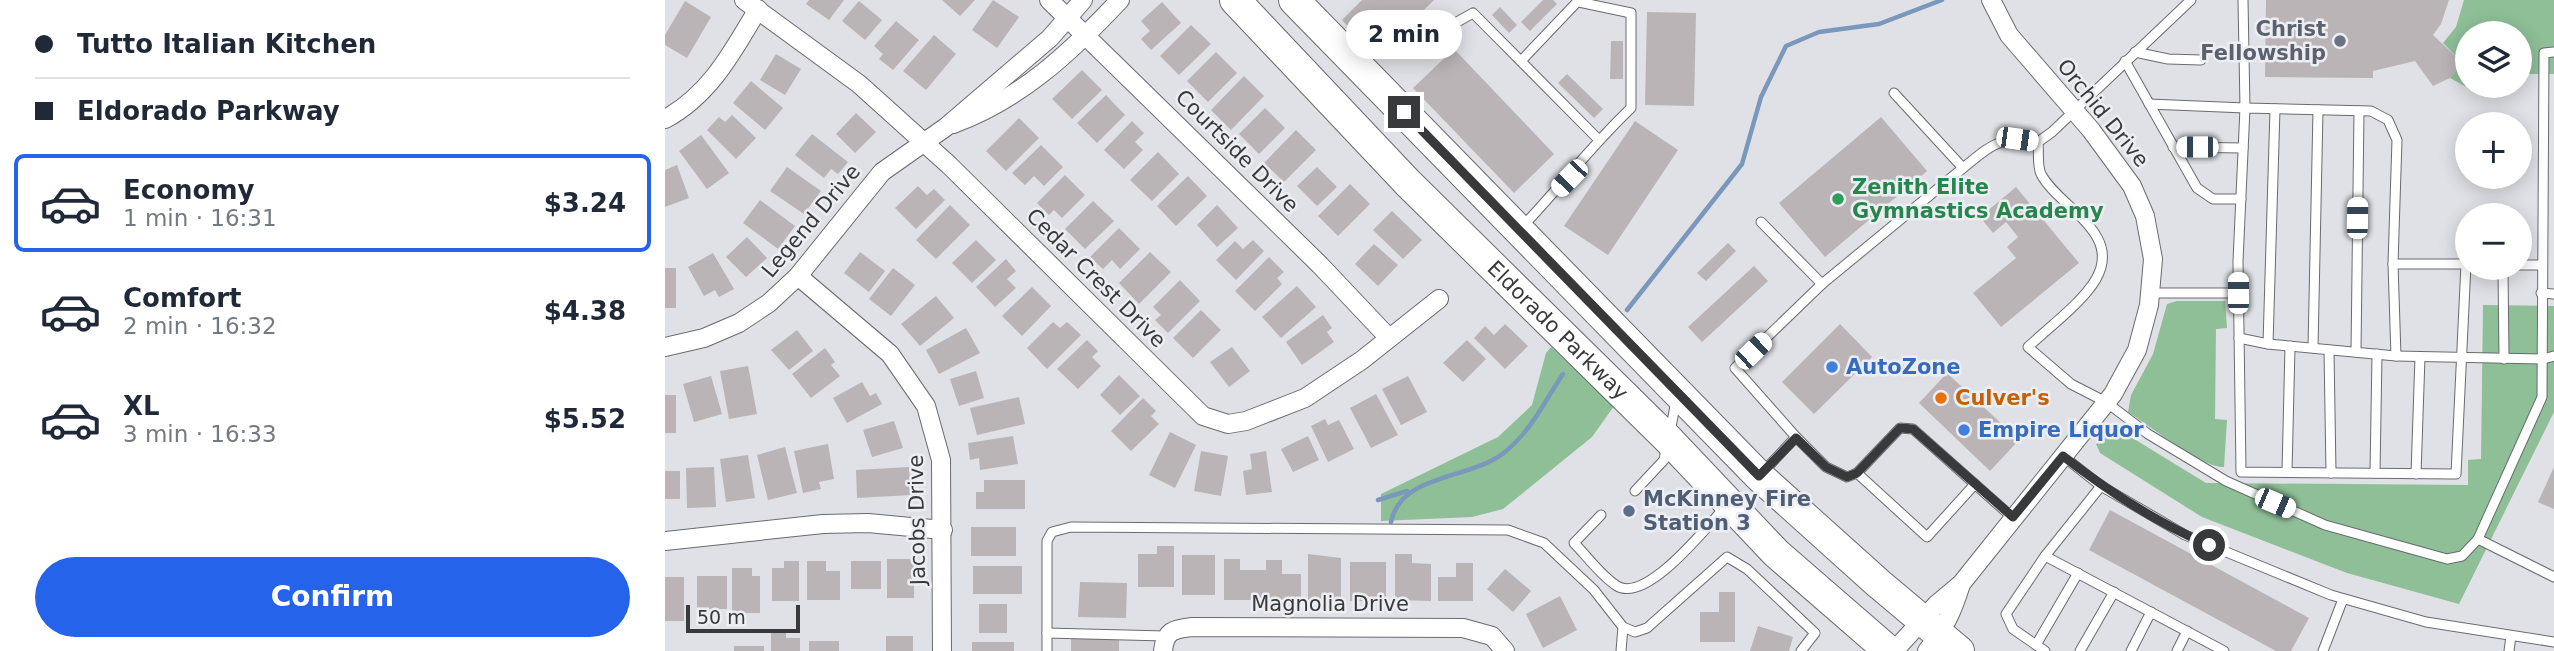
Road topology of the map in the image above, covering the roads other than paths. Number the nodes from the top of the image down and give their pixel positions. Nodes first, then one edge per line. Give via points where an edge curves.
1 (1049, 0) edge
2 (1083, 0) edge
3 (1120, 0) edge
4 (1235, 0) edge
5 (1294, 0) edge
6 (1991, 0) edge
7 (2191, 0) edge
8 (2243, 0) edge
9 (1579, 1) edge
10 (751, 4) edge
11 (1068, 17) junction
12 (1087, 34) junction
13 (1432, 44) dead end
14 (2135, 52) junction
15 (2554, 52) edge
16 (2201, 60) dead end
17 (1521, 61) junction
18 (2125, 61) junction
19 (1894, 93) dead end
20 (2149, 104) junction
21 (2245, 108) junction
22 (2275, 109) junction
23 (2073, 110) junction
24 (2318, 110) junction
25 (2359, 111) junction
26 (665, 119) edge
27 (946, 127) junction
28 (1598, 139) junction
29 (2038, 142) junction
30 (925, 143) junction
31 (2173, 147) junction
32 (2243, 148) junction
33 (1963, 168) junction
34 (2241, 199) junction
35 (1761, 222) dead end
36 (1520, 229) junction
37 (2393, 264) junction
38 (2455, 264) edge
39 (2532, 265) edge
40 (2541, 265) junction
41 (798, 276) junction
42 (2466, 280) edge
43 (2503, 280) edge
44 (1822, 284) junction
45 (2150, 293) junction
46 (2238, 293) junction
47 (2541, 293) junction
48 (2554, 294) edge
49 (1439, 299) dead end
50 (1389, 338) junction
51 (2239, 338) junction
52 (2268, 344) junction
53 (2290, 346) junction
54 (665, 347) edge
55 (2313, 348) junction
56 (2329, 350) junction
57 (2356, 352) junction
58 (2377, 354) junction
59 (2396, 356) junction
60 (2554, 356) edge
61 (2420, 357) junction
62 (2461, 358) junction
63 (2504, 359) junction
64 (2543, 359) junction
65 (1678, 392) junction
66 (2106, 402) junction
67 (1796, 438) junction
68 (1669, 440) junction
69 (2063, 456) junction
70 (2241, 472) junction
71 (2287, 472) junction
72 (1857, 473) junction
73 (2331, 473) junction
74 (2375, 473) junction
75 (2416, 474) junction
76 (1759, 476) junction
77 (2226, 481) junction
78 (1975, 484) junction
79 (2101, 485) junction
80 (1635, 491) dead end
81 (1729, 503) junction
82 (1601, 515) dead end
83 (2013, 517) junction
84 (943, 530) junction
85 (2478, 539) junction
86 (665, 541) edge
87 (2045, 556) junction
88 (2078, 573) junction
89 (2554, 577) edge
90 (2114, 592) junction
91 (2343, 599) junction
92 (2151, 612) junction
93 (1623, 627) junction
94 (2187, 631) junction
95 (1047, 633) junction
96 (2511, 636) junction
97 (1937, 640) edge
98 (2554, 642) edge
99 (1164, 644) edge
100 (2036, 645) junction
101 (942, 651) edge
102 (1047, 651) edge
103 (1505, 651) edge
104 (1621, 651) edge
105 (1801, 651) edge
106 (1889, 651) edge
107 (1894, 651) edge
108 (2045, 651) edge
109 (2080, 651) edge
110 (2131, 651) edge
111 (2178, 651) edge
112 (2224, 651) edge
113 (2323, 651) edge
114 (2509, 651) edge

1 - 11 street, Courtside Drive
2 - 11 street, Legend Drive
3 - 12 street, Legend Drive
4 - 68 main road, Eldorado Parkway via 1408,183
5 - 36 main road, Eldorado Parkway
6 - 23 street, Orchid Drive via 2009,35
7 - 14 lane
8 - 21 lane
9 - 17 lane
9 - 28 lane via 1631,13 1631,108
10 - 26 street via 725,64 683,108
10 - 30 street, Cedar Crest Drive via 859,84
11 - 12 street, Courtside Drive
11 - 27 street, Legend Drive via 1050,38
12 - 27 street, Legend Drive via 1019,91 981,114
12 - 50 street, Courtside Drive
13 - 17 lane via 1473,13
14 - 16 lane
14 - 18 lane
15 - 40 lane via 2544,52
17 - 28 lane
18 - 20 lane
18 - 23 lane
19 - 33 lane
20 - 21 lane
20 - 31 lane
21 - 22 lane
21 - 32 lane
22 - 24 lane
22 - 52 lane
23 - 29 lane
23 - 45 street, Orchid Drive via 2133,186 2145,216 2153,259
24 - 25 lane
24 - 55 lane
25 - 37 lane via 2371,111 2388,120 2397,140
25 - 57 lane
27 - 30 street, Legend Drive
28 - 36 lane via 1569,178
29 - 33 lane via 1996,141
29 - 66 lane via 2040,173 2097,236 2102,263 2090,288 2028,347 2071,384
30 - 41 street, Legend Drive via 882,172
30 - 50 street, Cedar Crest Drive via 1203,416 1228,424 1246,421 1305,398
31 - 32 lane
31 - 34 lane via 2204,196
32 - 34 lane
33 - 44 lane
34 - 46 lane
35 - 44 lane
36 - 65 main road, Eldorado Parkway
37 - 38 lane
37 - 59 lane
39 - 40 lane
40 - 47 lane
41 - 54 street, Legend Drive via 739,323
41 - 84 street, Jacobs Drive via 875,339 917,390 939,452
42 - 62 lane
43 - 63 lane
44 - 67 lane via 1735,368
45 - 46 lane
45 - 66 street, Orchid Drive via 2137,350
46 - 51 lane
47 - 48 lane
47 - 64 lane
49 - 50 street, Cedar Crest Drive
51 - 52 lane
51 - 70 lane
52 - 53 lane
53 - 55 lane
53 - 71 lane
55 - 56 lane
56 - 57 lane
56 - 73 lane
57 - 58 lane
58 - 59 lane
58 - 74 lane
59 - 61 lane
60 - 64 lane
61 - 62 lane
61 - 75 lane
62 - 63 lane
62 - 75 lane via 2456,474
63 - 64 lane
64 - 85 lane via 2542,397
65 - 68 lane
65 - 76 main road, Eldorado Parkway
66 - 69 street, Orchid Drive
66 - 77 lane via 2148,434
67 - 72 lane via 1834,474 1847,477
67 - 76 lane
68 - 80 lane via 1664,460
68 - 81 main road, Eldorado Parkway
69 - 79 lane
69 - 83 street, Orchid Drive
70 - 71 lane
70 - 77 lane
71 - 73 lane
72 - 78 lane via 1900,428 1913,429
72 - 78 lane via 1927,537
73 - 74 lane
74 - 75 lane
76 - 81 main road
76 - 97 main road, Eldorado Parkway
77 - 85 lane via 2325,525 2437,556 2462,556
78 - 83 lane
79 - 87 lane
79 - 91 lane via 2185,535
81 - 82 lane via 1661,574 1635,589 1618,587 1574,543
81 - 106 main road, Eldorado Parkway via 1815,590
83 - 97 street, Orchid Drive via 1961,584
84 - 86 street via 823,524
84 - 101 street, Jacobs Drive
85 - 89 lane
87 - 88 lane
87 - 100 lane via 2006,614 2013,629
88 - 90 lane
88 - 100 lane
90 - 92 lane
90 - 109 lane
91 - 96 lane via 2426,622
91 - 113 lane
92 - 94 lane
92 - 110 lane
93 - 95 lane via 1594,590 1544,543 1509,530 1071,527 1052,532 1047,541
93 - 104 lane
93 - 105 lane via 1635,632 1647,628 1727,557 1747,569 1815,634
94 - 111 lane
94 - 112 lane
95 - 99 lane
95 - 102 lane
96 - 98 lane
96 - 114 lane
97 - 107 street, Orchid Drive
99 - 103 street, Magnolia Drive via 1170,631 1192,626 1463,628 1492,636
100 - 108 lane

